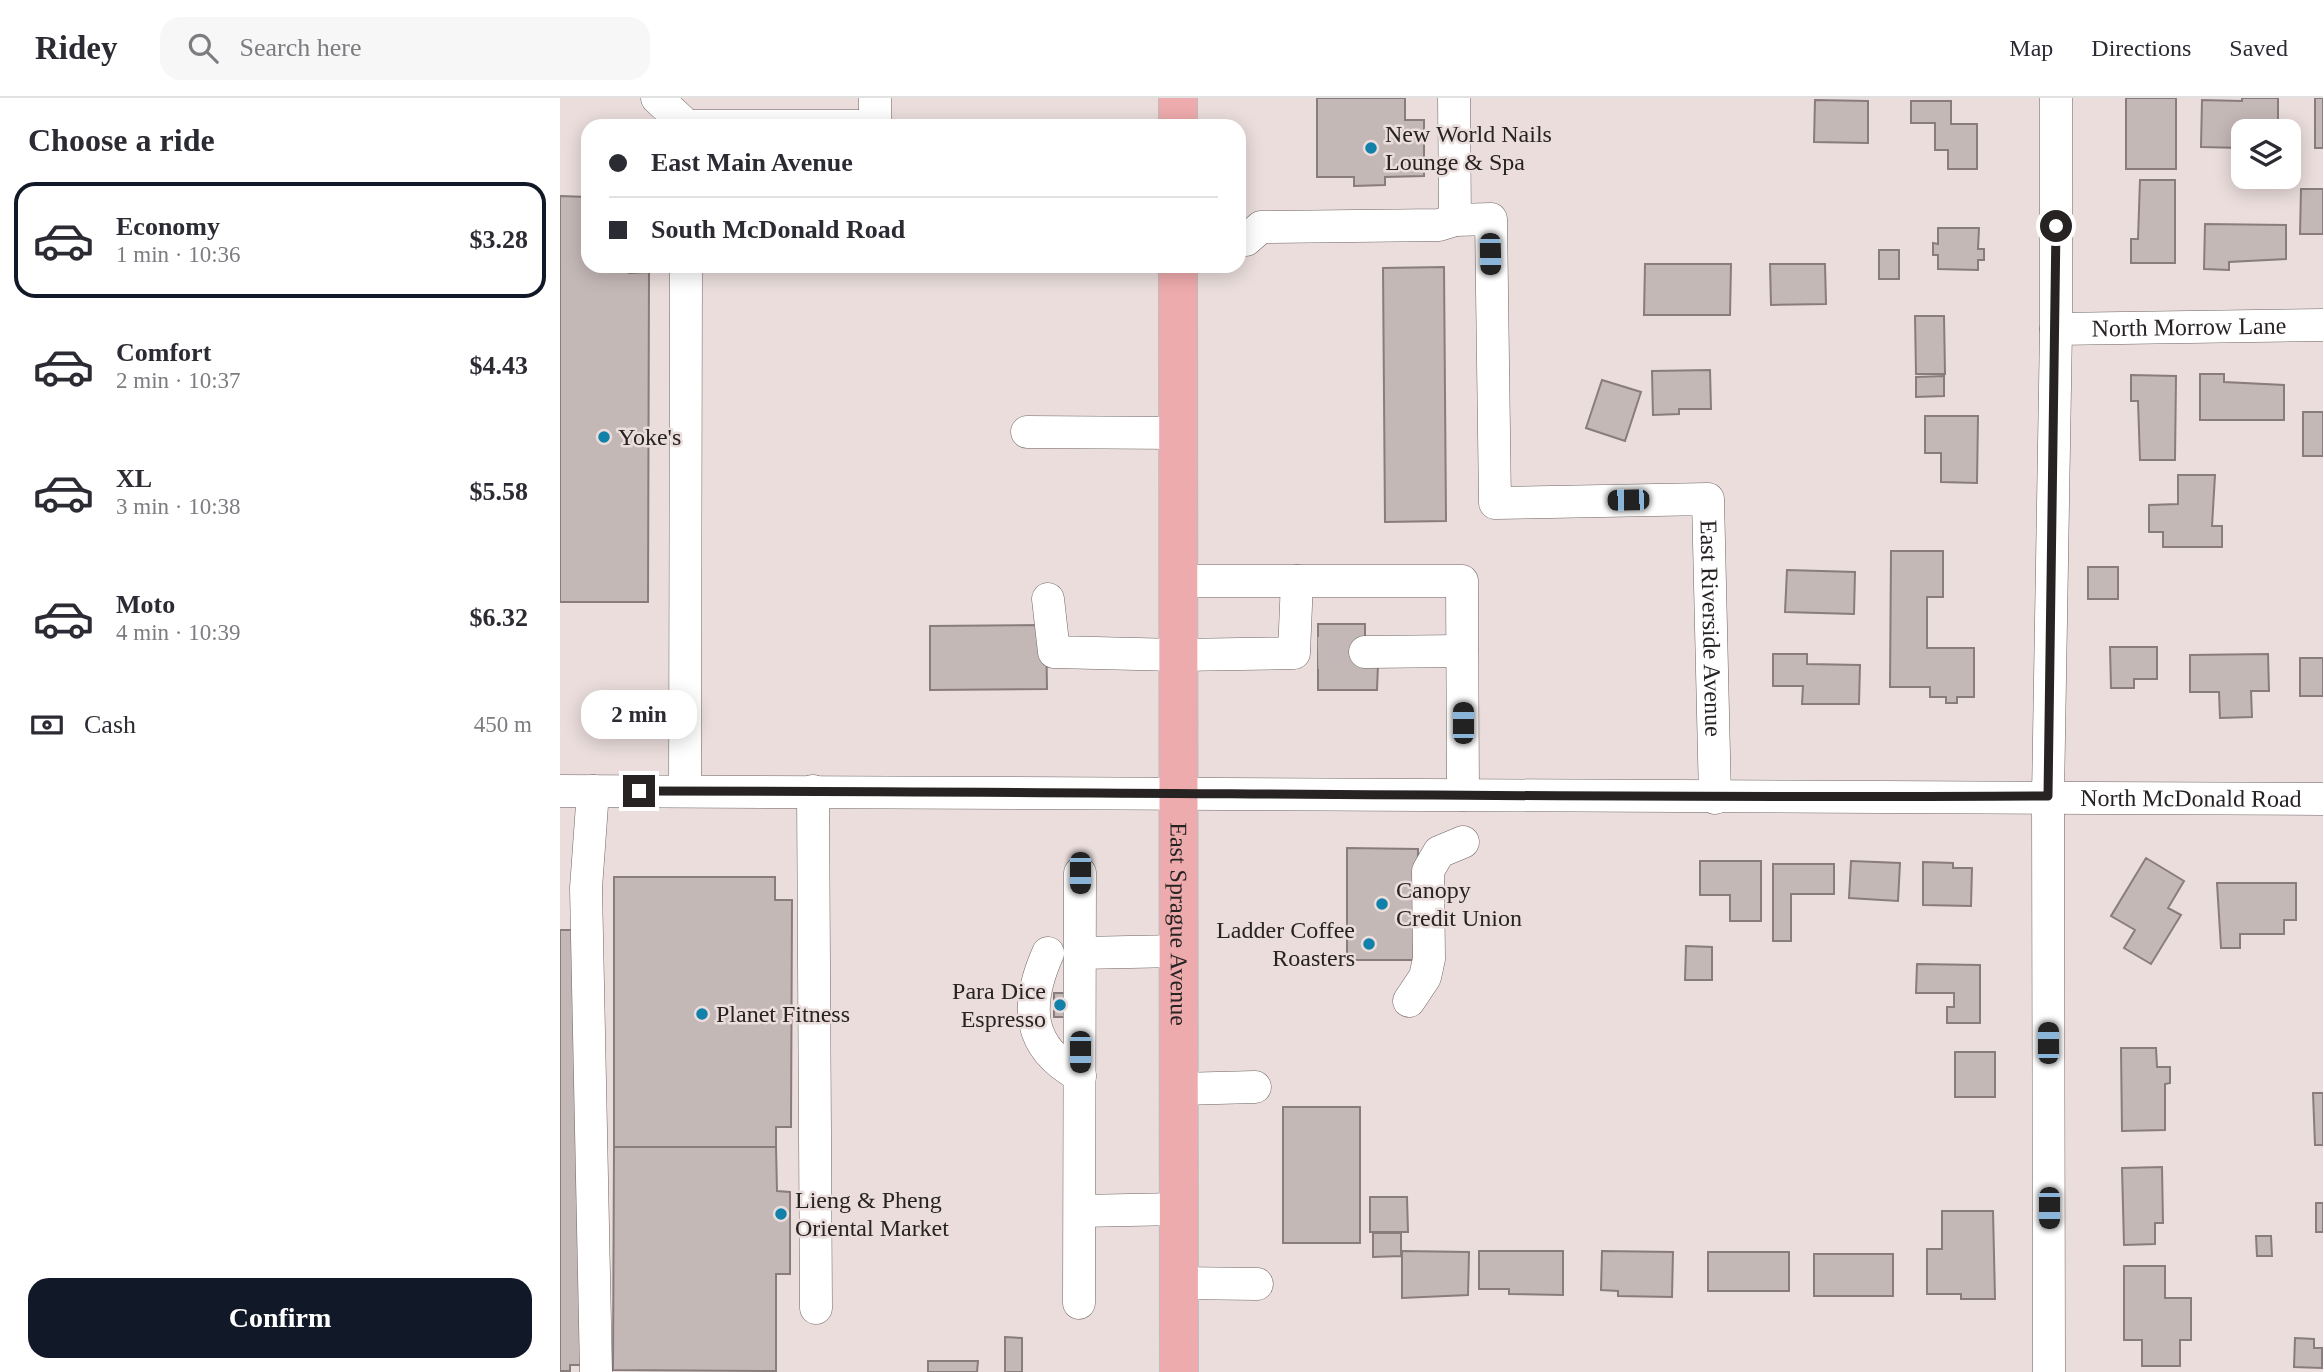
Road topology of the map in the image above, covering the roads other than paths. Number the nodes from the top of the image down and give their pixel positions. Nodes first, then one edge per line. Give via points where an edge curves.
1 (657, 98) edge
2 (875, 98) edge
3 (1178, 98) edge
4 (1454, 98) edge
5 (2056, 98) edge
6 (679, 119) edge
7 (875, 119) edge
8 (1178, 119) edge
9 (1455, 220) junction
10 (1246, 240) edge
11 (686, 273) edge
12 (1178, 273) edge
13 (2323, 325) edge
14 (2056, 329) junction
15 (1027, 432) dead end
16 (1178, 433) junction
17 (1178, 580) junction
18 (1297, 581) junction
19 (1048, 599) dead end
20 (1462, 651) junction
21 (1365, 652) tunnel mouth
22 (1178, 655) junction
23 (560, 791) edge
24 (593, 791) junction
25 (685, 791) junction
26 (813, 791) junction
27 (1178, 792) junction
28 (1463, 795) junction
29 (2048, 796) junction
30 (1715, 798) junction
31 (2323, 799) edge
32 (1463, 842) dead end
33 (1080, 873) dead end
34 (1179, 951) junction
35 (1048, 953) dead end
36 (1080, 953) junction
37 (1409, 1001) dead end
38 (1080, 1076) junction
39 (1255, 1087) dead end
40 (1179, 1089) junction
41 (1179, 1209) junction
42 (1080, 1211) junction
43 (1179, 1283) junction
44 (1257, 1284) dead end
45 (1079, 1303) dead end
46 (816, 1308) dead end
47 (596, 1372) edge
48 (1179, 1372) edge
49 (2049, 1372) edge

1 - 6 street
2 - 7 street
3 - 8 main road
4 - 9 street
5 - 14 street
9 - 10 street via 1439,225 1261,227
9 - 30 street, East Riverside Avenue via 1490,219 1496,503 1708,499
11 - 25 street
12 - 16 main road, East Sprague Avenue
13 - 14 street, North Morrow Lane
14 - 29 street
15 - 16 street
16 - 17 main road, East Sprague Avenue
17 - 18 street
17 - 22 main road, East Sprague Avenue
18 - 20 street via 1462,581
18 - 22 street via 1306,653
19 - 22 street via 1054,652
20 - 21 street
20 - 28 street
22 - 27 main road, East Sprague Avenue
23 - 24 street, North McDonald Road
24 - 25 street, North McDonald Road
24 - 47 street via 586,888
25 - 26 street, North McDonald Road
26 - 27 street, North McDonald Road
26 - 46 street
27 - 28 street, North McDonald Road
27 - 34 main road, East Sprague Avenue
28 - 30 street, North McDonald Road
29 - 30 street, North McDonald Road
29 - 31 street, North McDonald Road
29 - 49 street
32 - 37 street via 1439,852 1428,871 1429,959 1425,977
33 - 36 street
34 - 36 street
34 - 40 main road, East Sprague Avenue
35 - 38 street via 1034,998 1038,1037 1054,1061
36 - 38 street
38 - 42 street
39 - 40 street
40 - 41 main road, East Sprague Avenue
41 - 42 street
41 - 43 main road, East Sprague Avenue
42 - 45 street
43 - 44 street
43 - 48 main road, East Sprague Avenue

